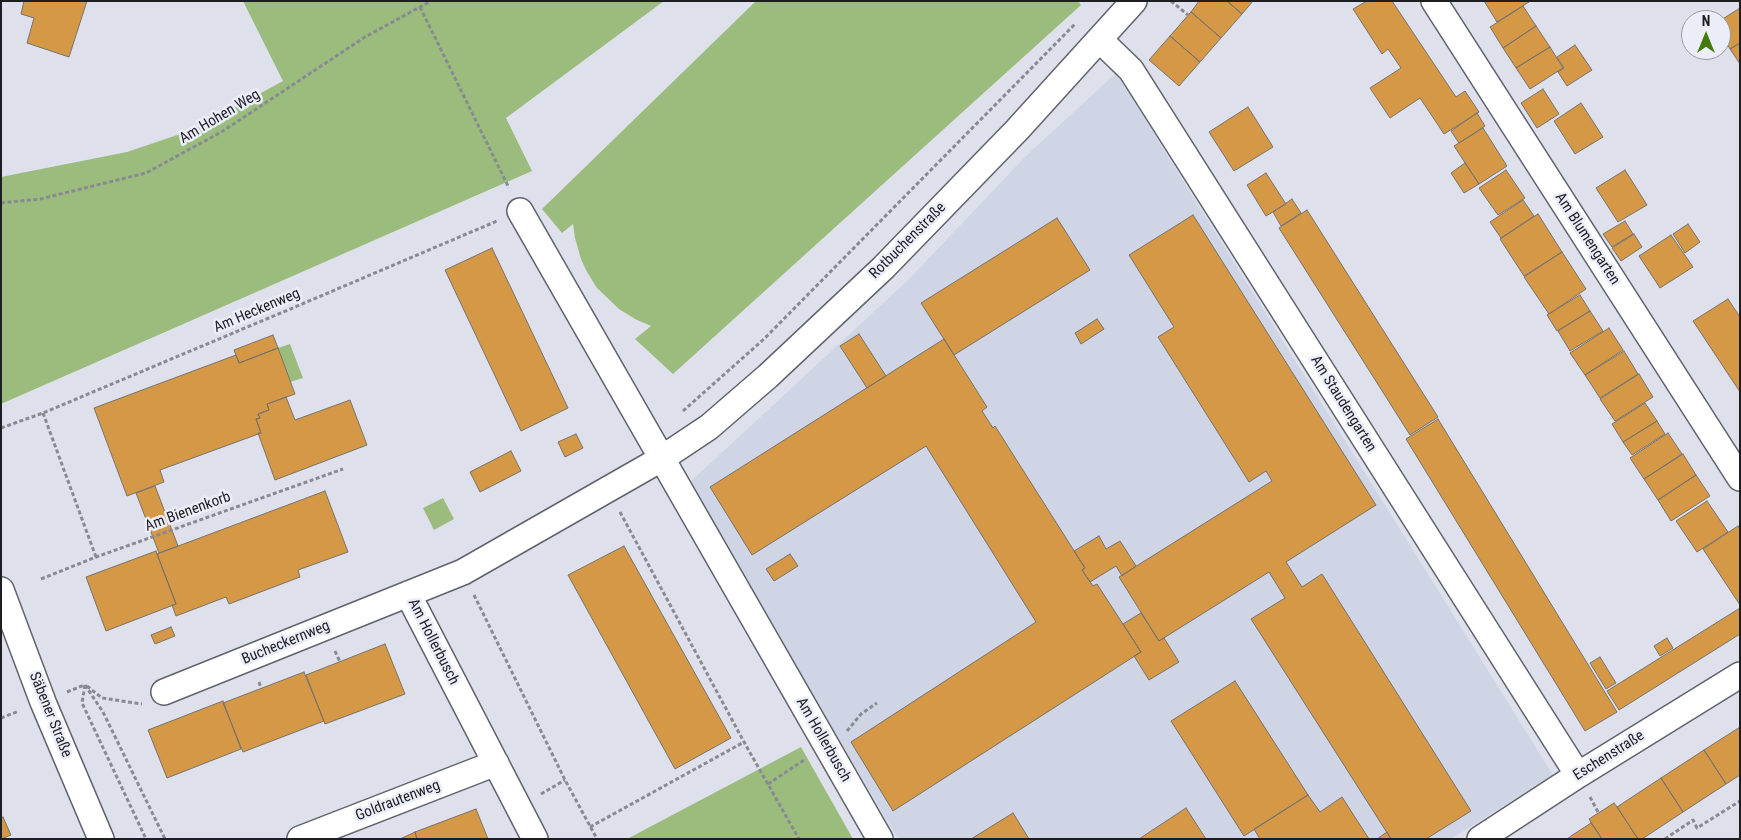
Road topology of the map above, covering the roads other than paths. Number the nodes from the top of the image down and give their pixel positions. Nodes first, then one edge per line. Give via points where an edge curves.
1 (1134, 1) edge
2 (1434, 1) edge
3 (1100, 40) junction
4 (520, 211) road end
5 (656, 449) junction
6 (1740, 478) edge
7 (1, 590) edge
8 (408, 594) junction
9 (1740, 675) edge
10 (164, 692) road end
11 (496, 763) junction
12 (1578, 775) junction
13 (101, 839) edge
14 (300, 839) edge
15 (535, 839) edge
16 (880, 839) edge
17 (1480, 839) edge

1 - 3 street, Rotbuchenstraße
2 - 6 street, Am Blumengarten
3 - 5 street, Rotbuchenstraße via 877,274 768,376 709,427
3 - 12 street, Am Staudengarten via 1131,70
4 - 5 street, Am Hollerbusch
5 - 8 street, Am Hollerbusch via 607,490 463,572
5 - 16 street, Am Hollerbusch
7 - 13 street, Säbener Straße
8 - 10 street, Bucheckernweg
8 - 11 street, Am Hollerbusch
9 - 12 street, Eschenstraße
11 - 14 street, Goldrautenweg
11 - 15 street, Am Hollerbusch
12 - 17 street, Eschenstraße

